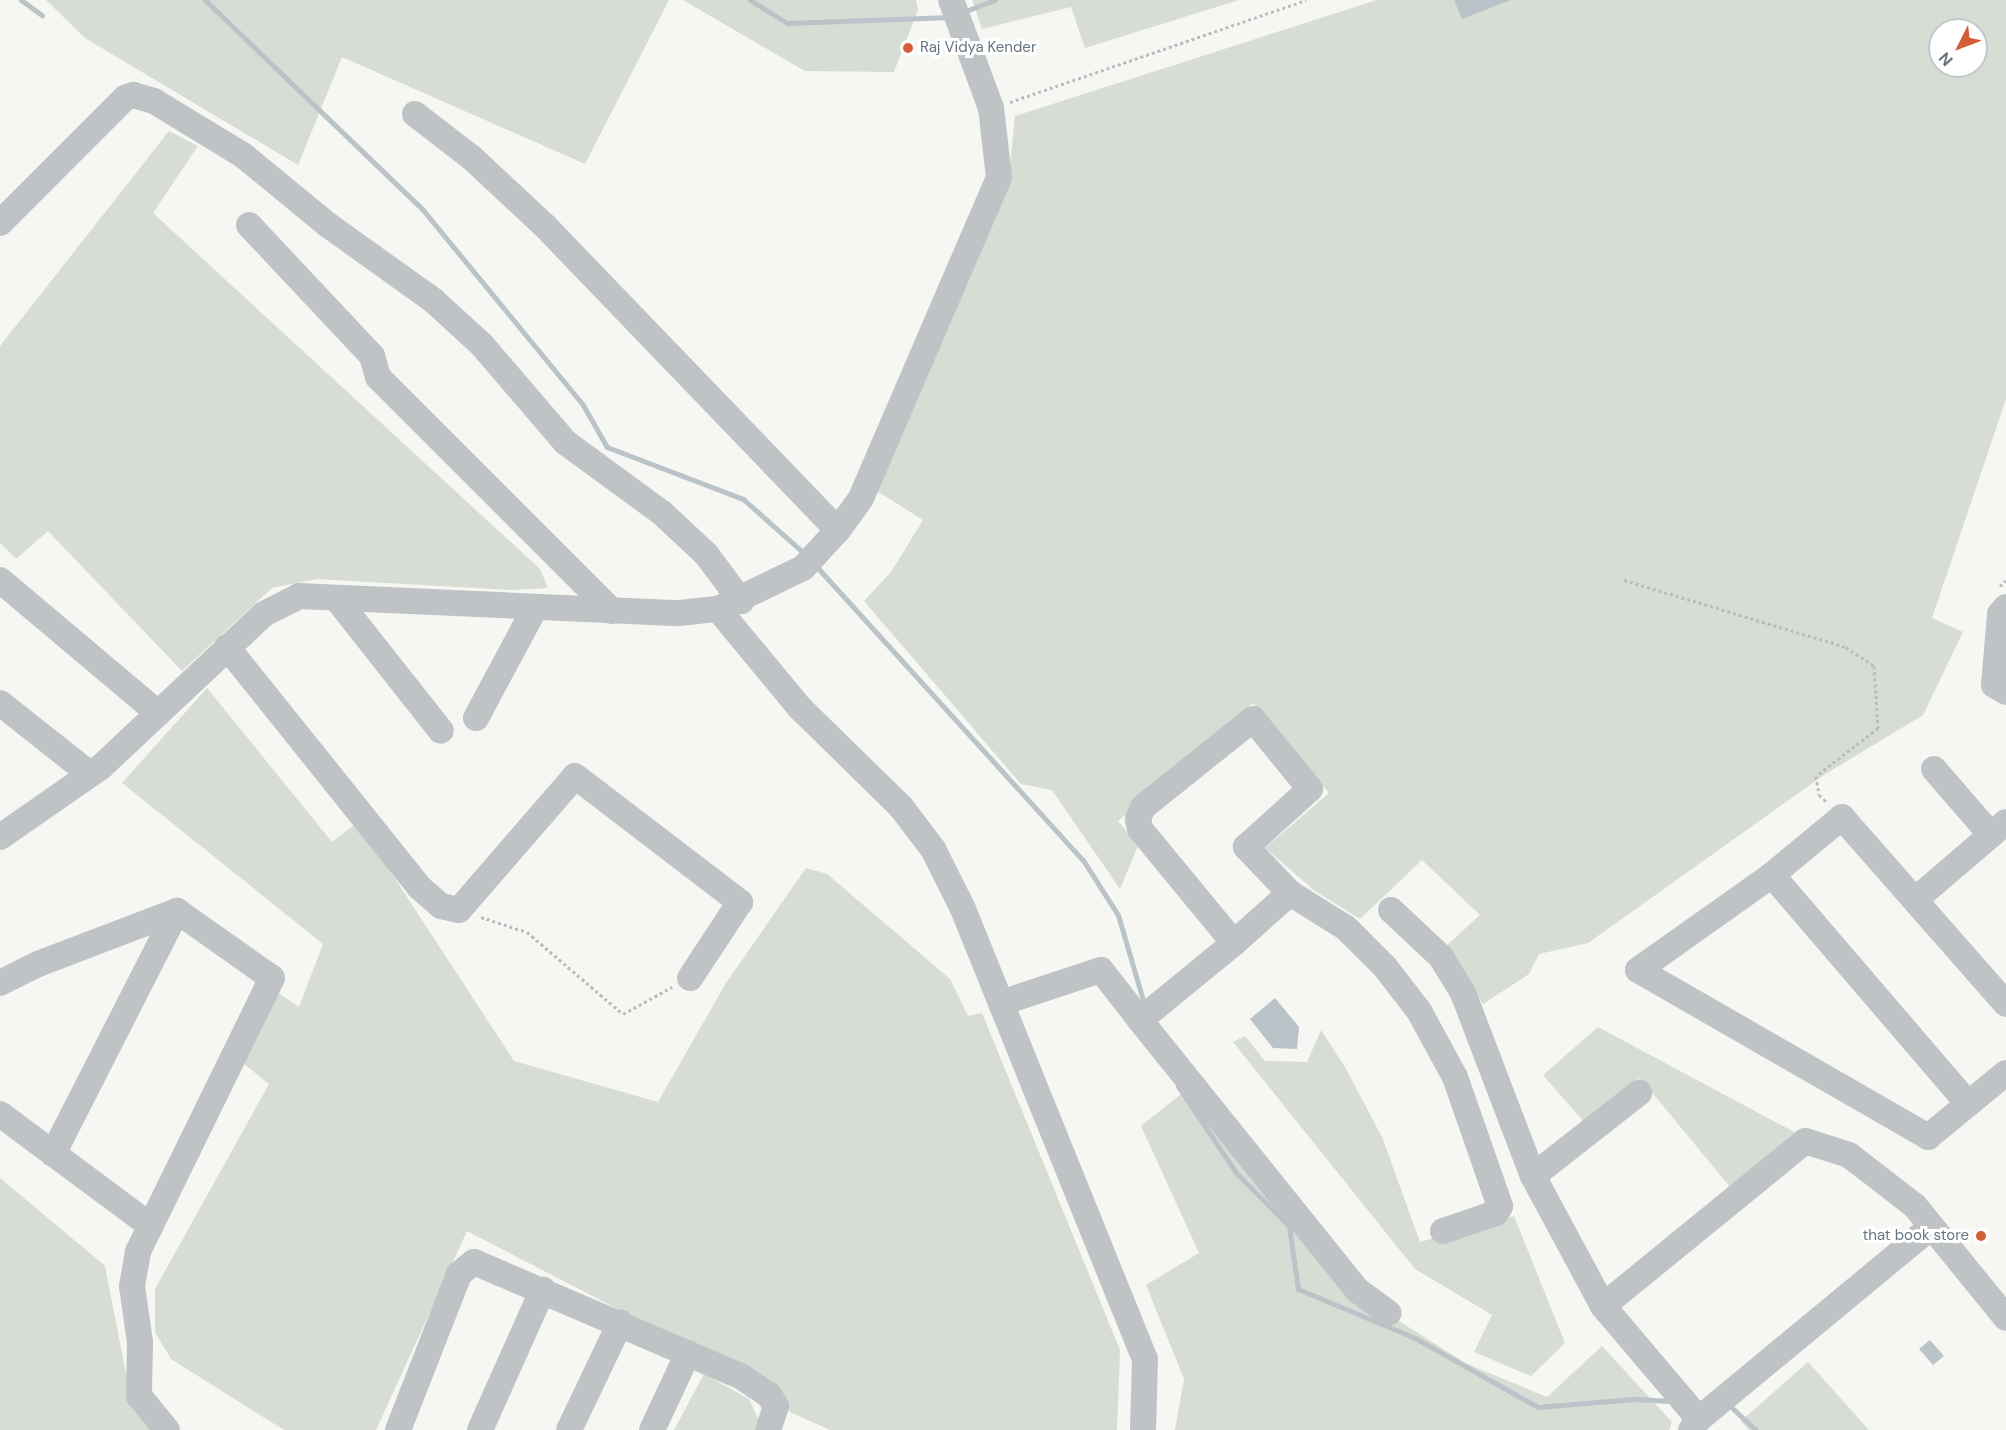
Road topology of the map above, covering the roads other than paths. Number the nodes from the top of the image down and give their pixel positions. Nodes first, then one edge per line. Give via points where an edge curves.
1 (951, 0) edge
2 (415, 114) dead end
3 (0, 223) edge
4 (249, 225) dead end
5 (838, 530) junction
6 (0, 580) edge
7 (336, 598) junction
8 (729, 605) junction
9 (535, 608) junction
10 (612, 611) junction
11 (2004, 612) edge
12 (227, 647) junction
13 (2006, 692) edge
14 (0, 703) edge
15 (158, 713) junction
16 (476, 718) dead end
17 (441, 731) dead end
18 (1934, 769) dead end
19 (90, 774) junction
20 (1998, 829) edge
21 (0, 837) edge
22 (1772, 875) junction
23 (1290, 893) junction
24 (1915, 900) junction
25 (1391, 910) dead end
26 (177, 912) junction
27 (1234, 943) junction
28 (1997, 976) edge
29 (690, 978) road end
30 (0, 983) edge
31 (1001, 1003) junction
32 (2006, 1004) edge
33 (1140, 1020) junction
34 (2006, 1073) edge
35 (1639, 1093) dead end
36 (1968, 1104) junction
37 (0, 1114) edge
38 (53, 1154) junction
39 (1533, 1176) junction
40 (151, 1226) junction
41 (1931, 1227) junction
42 (1443, 1230) dead end
43 (543, 1289) junction
44 (1603, 1306) junction
45 (1389, 1313) dead end
46 (2006, 1318) edge
47 (620, 1323) junction
48 (688, 1353) junction
49 (1695, 1424) edge
50 (163, 1429) edge
51 (398, 1430) edge
52 (480, 1430) edge
53 (569, 1430) edge
54 (652, 1430) edge
55 (768, 1430) edge
56 (1143, 1430) edge

1 - 5 street via 991,108 999,178 861,498
2 - 5 street via 472,158 545,226
3 - 8 street via 125,98 142,96 163,105 244,156 328,225 434,301 482,345 565,442 662,513 706,554
4 - 10 street via 372,356 378,376
5 - 8 street via 803,568
6 - 15 street
7 - 9 street
7 - 12 street via 299,596 264,614
7 - 17 street
8 - 10 street
8 - 31 street via 800,708 901,807 933,849
9 - 10 street
9 - 16 street
11 - 13 street via 1994,685
12 - 15 street
12 - 29 street via 419,887 441,906 459,910 574,776 740,902
14 - 19 street
15 - 19 street
18 - 20 street
19 - 21 street
20 - 24 street
22 - 24 street via 1842,817
22 - 36 street
22 - 36 street via 1638,970 1928,1137
23 - 27 street
23 - 27 street via 1246,847 1310,789 1253,719 1143,807 1138,819 1140,829
23 - 42 street via 1346,928 1385,967 1419,1011 1455,1077 1500,1206 1496,1213
24 - 28 street
25 - 39 street via 1441,957 1463,993
26 - 30 street via 38,964
26 - 38 street
26 - 40 street via 272,978
27 - 33 street
28 - 32 street
31 - 33 street via 1101,970
31 - 56 street via 1145,1359
33 - 45 street via 1357,1290
34 - 36 street
35 - 39 street
37 - 38 street
38 - 40 street
39 - 44 street
40 - 50 street via 138,1252 132,1286 140,1342 139,1396
41 - 44 street via 1915,1206 1849,1155 1805,1141
41 - 46 street
41 - 49 street
43 - 47 street
43 - 51 street via 484,1263 474,1262 459,1274
43 - 52 street
44 - 49 street
47 - 48 street
47 - 53 street
48 - 54 street
48 - 55 street via 742,1377 769,1395 776,1406

